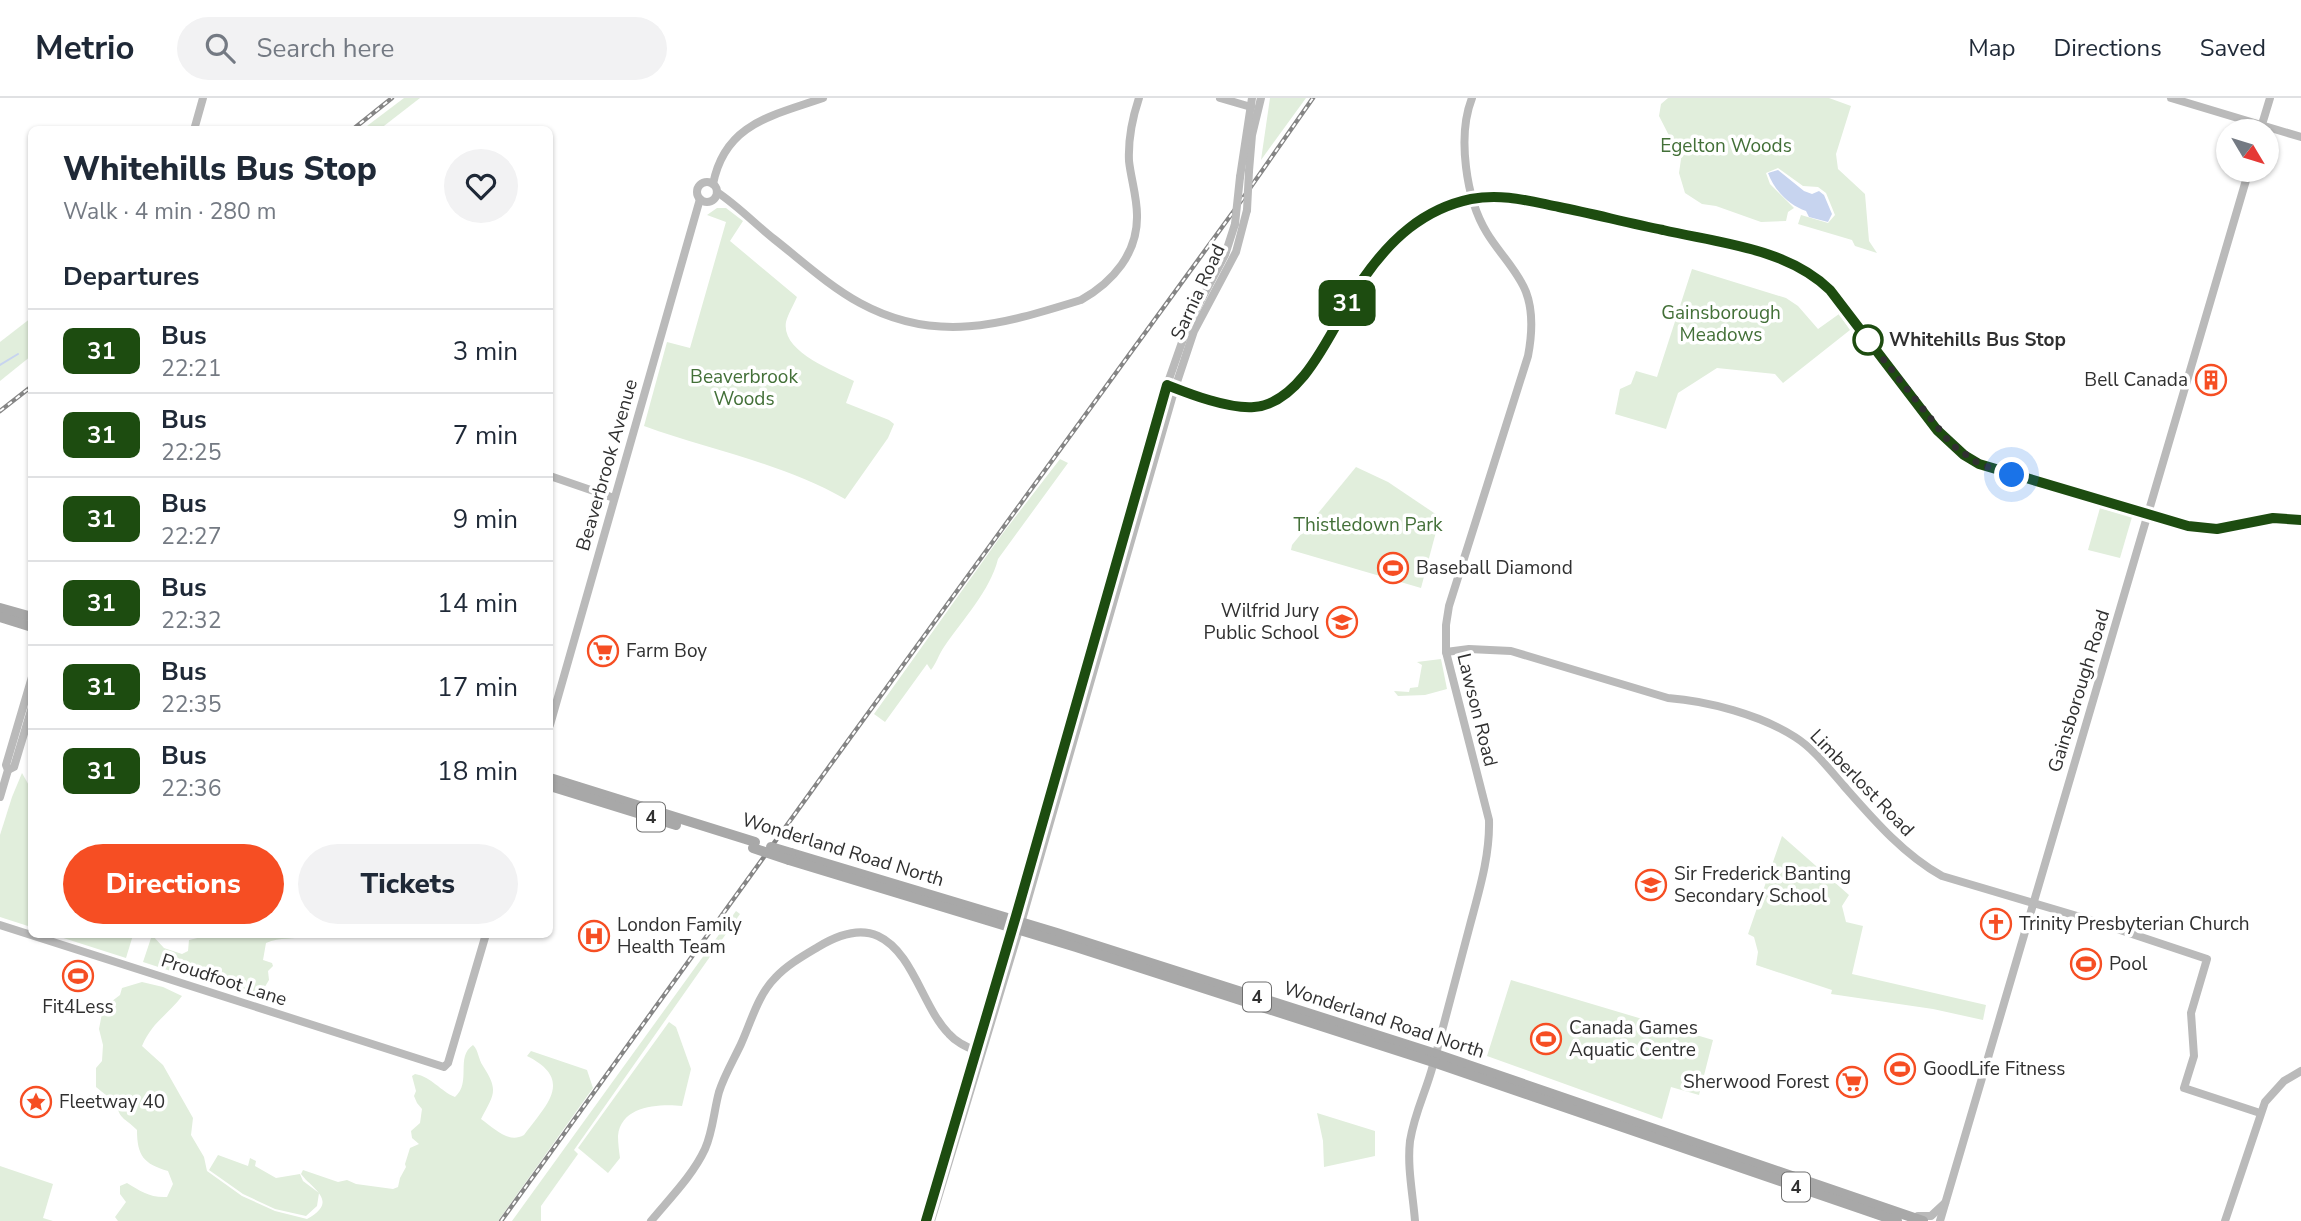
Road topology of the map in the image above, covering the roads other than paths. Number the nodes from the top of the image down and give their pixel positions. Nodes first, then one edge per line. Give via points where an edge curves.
1 (203, 98) edge
2 (823, 98) edge
3 (1139, 98) edge
4 (1220, 98) edge
5 (1261, 98) edge
6 (1472, 98) edge
7 (2171, 98) edge
8 (2270, 98) edge
9 (1253, 105) edge
10 (2234, 119) edge
11 (2264, 119) edge
12 (195, 126) edge
13 (2279, 132) edge
14 (2301, 137) edge
15 (2245, 182) edge
16 (710, 193) junction
17 (1472, 199) junction
18 (1171, 387) junction
19 (553, 477) edge
20 (614, 498) junction
21 (2148, 513) junction
22 (2301, 520) edge
23 (0, 608) edge
24 (28, 616) edge
25 (0, 617) edge
26 (28, 626) edge
27 (1446, 652) junction
28 (28, 691) edge
29 (553, 714) edge
30 (28, 720) edge
31 (8, 770) junction
32 (553, 779) edge
33 (553, 787) edge
34 (0, 797) edge
35 (754, 845) junction
36 (2032, 903) junction
37 (0, 925) edge
38 (1017, 925) junction
39 (28, 934) edge
40 (40, 938) edge
41 (485, 938) edge
42 (976, 1051) junction
43 (1434, 1058) junction
44 (2301, 1071) edge
45 (2260, 1113) junction
46 (1945, 1203) junction
47 (1911, 1217) junction
48 (652, 1221) edge
49 (926, 1221) edge
50 (931, 1221) edge
51 (1415, 1221) edge
52 (1897, 1221) edge
53 (1923, 1221) edge
54 (1940, 1221) edge
55 (2225, 1221) edge

1 - 12 street
2 - 16 street via 743,130 727,147
3 - 16 street via 1129,138 1137,213 1132,245 1116,274 1095,292 1053,308 957,328 887,316 859,303 733,203
4 - 9 street
5 - 9 street, Sarnia Road
6 - 17 street, Lawson Road via 1463,135
7 - 10 street
8 - 11 street
9 - 18 street, Sarnia Road, bridge via 1235,224 1225,255 1188,325
9 - 18 street, Sarnia Road, bridge via 1247,210 1236,252 1194,331
13 - 14 street
15 - 21 street, Gainsborough Road
16 - 20 street, Beaverbrook Avenue via 697,214 683,255
17 - 18 street via 1440,208 1397,237 1362,280 1292,390 1282,397 1254,407 1238,406
17 - 21 street via 1509,197 1783,259 1817,277 1830,290 1937,430 1964,455 1997,470
17 - 27 street, Lawson Road via 1486,232 1526,291 1532,334 1449,606
18 - 38 street, Sarnia Road
19 - 20 street
20 - 29 street, Beaverbrook Avenue
21 - 22 street via 2188,526 2217,529 2273,518
21 - 36 street, Gainsborough Road
23 - 24 main road
25 - 26 main road
27 - 36 street, Limberlost Road via 1511,651 1767,722 1797,737 1922,865 1942,876
27 - 43 street, Lawson Road via 1489,833 1478,898
28 - 31 street
30 - 31 street via 13,767
31 - 34 street
32 - 35 main road, Wonderland Road North / 4
33 - 35 main road, Wonderland Road North / 4
35 - 38 main road, Wonderland Road North / 4, bridge
36 - 45 street, Limberlost Road via 2207,959 2191,1013 2194,1056 2184,1088
36 - 46 street, Gainsborough Road
37 - 39 street, Proudfoot Lane
38 - 42 street, Sarnia Road
38 - 43 main road, Wonderland Road North / 4
38 - 50 street, Sarnia Road
40 - 41 street, Proudfoot Lane via 444,1067
42 - 48 street via 947,1033 895,948 876,935 851,933 833,938 775,978 764,992 720,1090 706,1146
42 - 49 street, Sarnia Road
43 - 47 main road, Wonderland Road North / 4
43 - 51 street, Lawson Road via 1416,1108 1410,1143
43 - 52 main road, Wonderland Road North / 4
44 - 45 street via 2273,1091
45 - 55 street
46 - 47 street via 1929,1217
46 - 54 street, Gainsborough Road
47 - 53 main road, Wonderland Road North / 4

